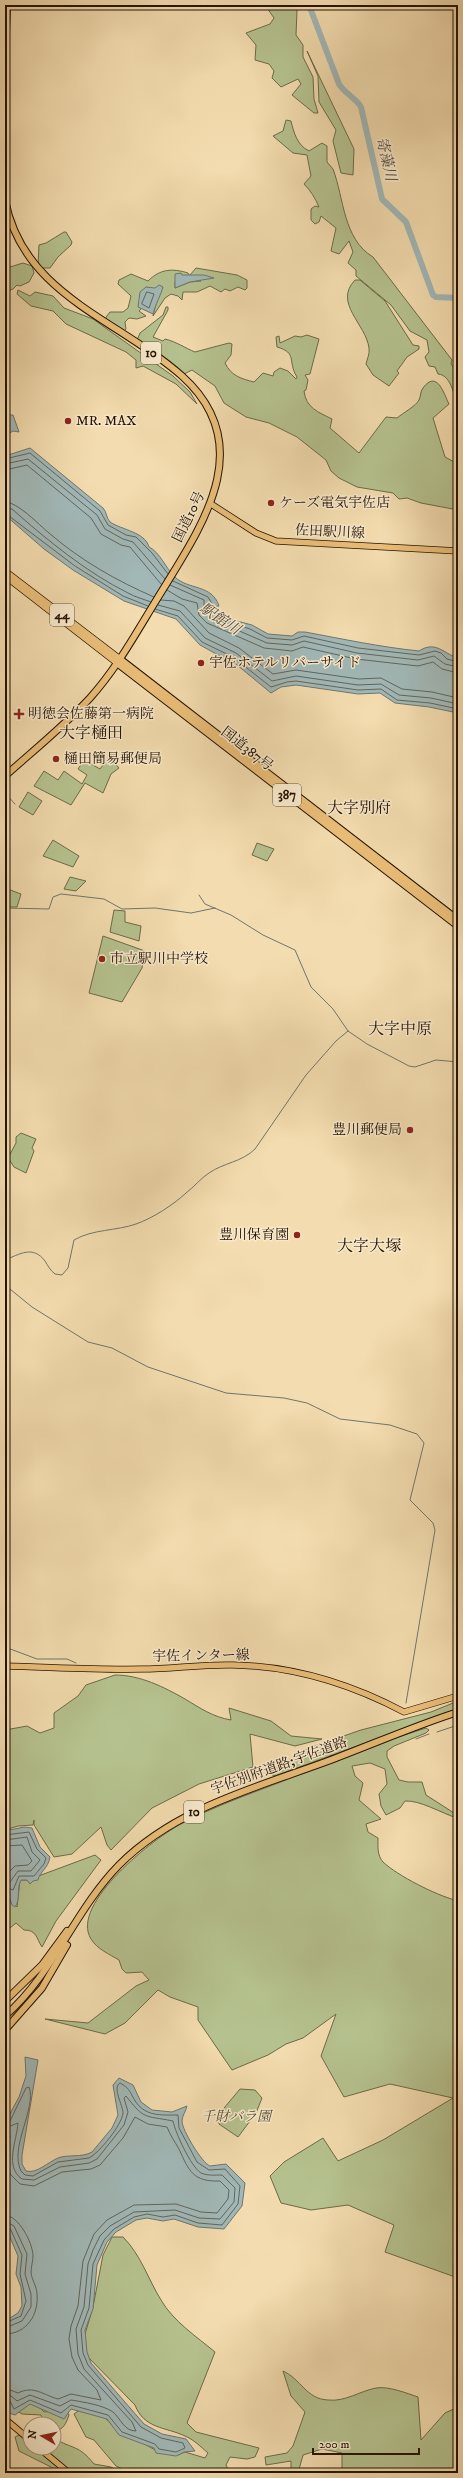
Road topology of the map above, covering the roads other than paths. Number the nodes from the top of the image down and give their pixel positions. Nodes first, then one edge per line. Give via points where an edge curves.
1 (6, 5) edge
2 (5, 57) edge
3 (5, 200) edge
4 (211, 504) junction
5 (458, 551) edge
6 (5, 571) edge
7 (5, 576) edge
8 (118, 661) junction
9 (5, 776) edge
10 (458, 920) edge
11 (458, 926) edge
12 (5, 1666) edge
13 (458, 1696) edge
14 (458, 1712) edge
15 (90, 1900) junction
16 (5, 2001) edge
17 (5, 2016) edge
18 (5, 2030) edge
19 (5, 2419) edge
20 (22, 2433) edge
21 (49, 2456) edge
22 (69, 2473) edge

1 - 2 highway
3 - 4 highway, 国道10号 / 10 via 17,237 44,275 74,300 176,370 202,399 214,422 219,448 218,475
4 - 5 main road, 佐田駅川線 via 256,533 276,541
4 - 8 highway, 国道10号 / 10 via 193,540
6 - 8 main road, 44
7 - 8 main road, 44
8 - 9 highway, 国道10号 / 10 via 84,704
8 - 10 highway, 国道387号 / 387
8 - 11 highway, 国道387号 / 387
12 - 13 main road, 宇佐インター線 via 132,1669 210,1665 258,1667 325,1679 404,1712
14 - 15 highway, 宇佐別府道路;宇佐道路 / 10 via 189,1814 142,1845 108,1878
15 - 16 highway via 42,1965
15 - 17 highway, 宇佐別府道路;宇佐道路 / 10 via 41,1978
15 - 18 highway via 45,1983
19 - 20 main road
21 - 22 main road

